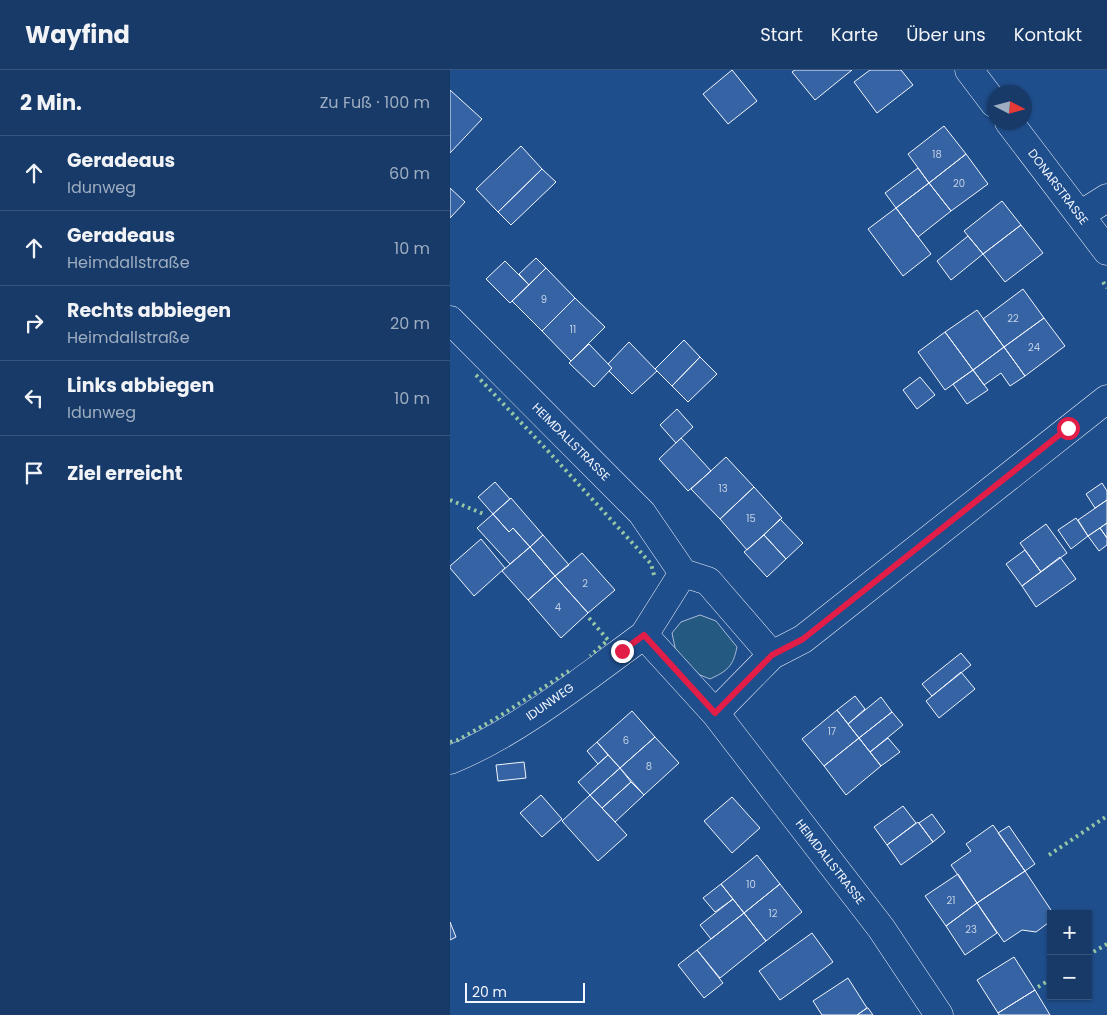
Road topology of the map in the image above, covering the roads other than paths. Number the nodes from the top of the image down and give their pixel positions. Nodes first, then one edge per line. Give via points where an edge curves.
1 (969, 70) edge
2 (987, 94) edge
3 (1015, 130) edge
4 (1107, 198) edge
5 (1080, 215) junction
6 (1107, 251) edge
7 (450, 320) edge
8 (1107, 399) edge
9 (683, 573) junction
10 (644, 635) junction
11 (772, 655) junction
12 (715, 713) junction
13 (450, 760) edge
14 (939, 1015) edge

1 - 2 street
3 - 5 street, DONARSTRASSE
4 - 5 street
5 - 6 street, DONARSTRASSE
7 - 9 street, HEIMDALLSTRASSE via 642,513
8 - 11 street via 803,639
9 - 10 street
9 - 11 street via 708,581
10 - 12 street, HEIMDALLSTRASSE
10 - 13 street, IDUNWEG via 506,731
11 - 12 street
12 - 14 street, HEIMDALLSTRASSE via 881,928

